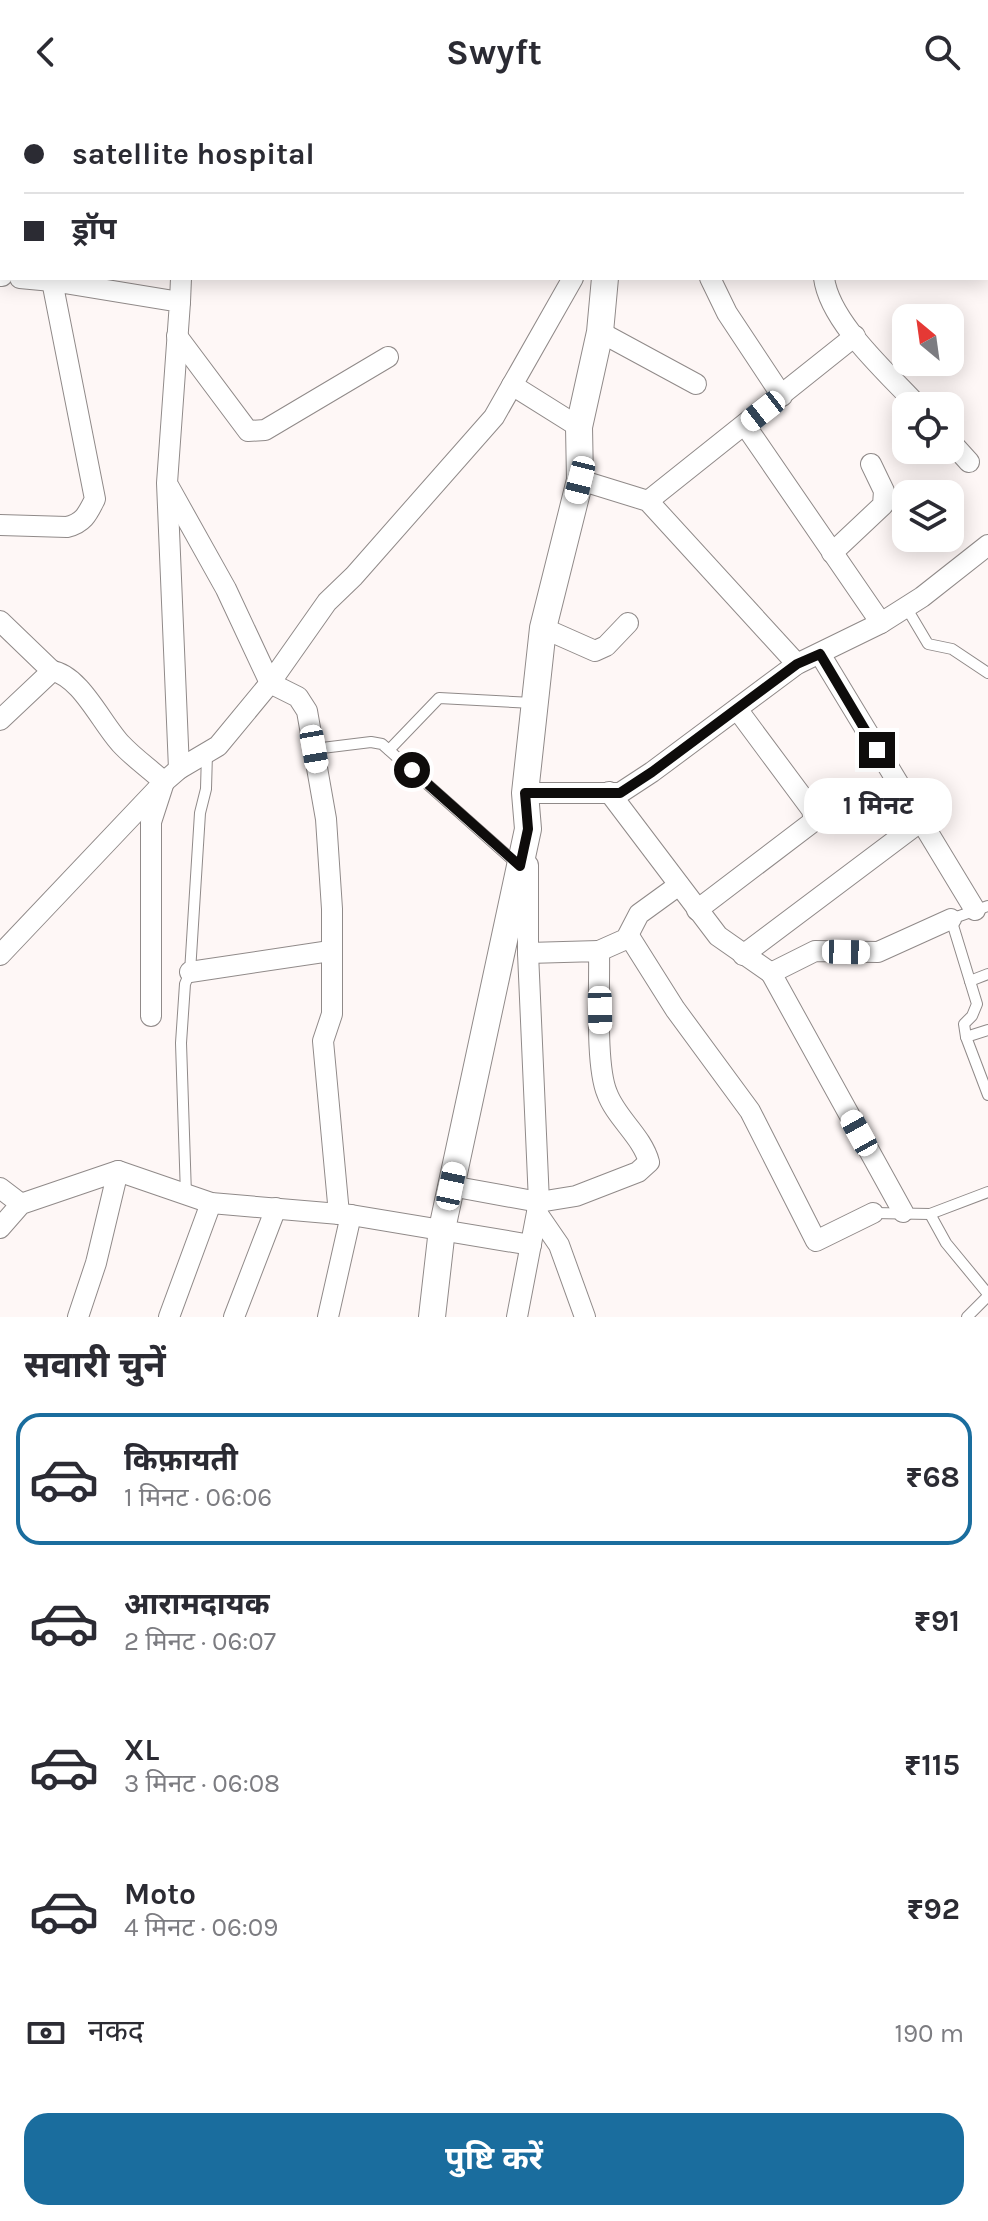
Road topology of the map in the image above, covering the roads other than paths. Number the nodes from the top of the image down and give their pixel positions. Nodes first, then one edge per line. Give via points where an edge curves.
1 (41, 280) edge
2 (181, 280) edge
3 (572, 280) edge
4 (605, 280) edge
5 (711, 280) edge
6 (825, 280) edge
7 (52, 281) junction
8 (180, 302) junction
9 (600, 332) junction
10 (177, 336) junction
11 (855, 336) junction
12 (388, 357) dead end
13 (696, 384) dead end
14 (512, 385) junction
15 (905, 392) edge
16 (782, 396) junction
17 (745, 425) junction
18 (579, 427) junction
19 (964, 456) edge
20 (969, 462) dead end
21 (871, 464) dead end
22 (580, 480) junction
23 (167, 483) junction
24 (648, 501) junction
25 (0, 525) edge
26 (832, 553) junction
27 (985, 555) edge
28 (906, 607) junction
29 (0, 621) edge
30 (628, 623) dead end
31 (881, 623) junction
32 (543, 628) junction
33 (820, 654) junction
34 (797, 664) junction
35 (52, 671) junction
36 (988, 673) edge
37 (270, 683) junction
38 (534, 703) junction
39 (737, 709) junction
40 (1, 716) edge
41 (314, 749) junction
42 (389, 750) junction
43 (207, 753) junction
44 (172, 776) junction
45 (609, 792) junction
46 (525, 793) junction
47 (920, 822) junction
48 (528, 829) junction
49 (520, 866) junction
50 (679, 885) junction
51 (982, 908) edge
52 (697, 910) junction
53 (951, 919) junction
54 (629, 936) junction
55 (330, 951) junction
56 (599, 951) junction
57 (528, 953) junction
58 (0, 955) edge
59 (743, 955) junction
60 (190, 972) junction
61 (771, 973) junction
62 (988, 974) edge
63 (970, 981) junction
64 (151, 1016) dead end
65 (988, 1030) edge
66 (966, 1037) junction
67 (988, 1095) edge
68 (118, 1171) junction
69 (451, 1186) junction
70 (0, 1188) edge
71 (988, 1192) edge
72 (186, 1197) junction
73 (211, 1203) junction
74 (21, 1204) junction
75 (276, 1208) junction
76 (538, 1208) junction
77 (903, 1212) junction
78 (873, 1213) joint
79 (345, 1214) junction
80 (930, 1214) junction
81 (0, 1228) edge
82 (442, 1229) junction
83 (531, 1245) junction
84 (988, 1295) edge
85 (78, 1317) edge
86 (169, 1317) edge
87 (234, 1317) edge
88 (328, 1317) edge
89 (432, 1317) edge
90 (517, 1317) edge
91 (585, 1317) edge
92 (967, 1317) edge

1 - 7 street
2 - 8 street
3 - 14 street
4 - 9 street
5 - 16 street
6 - 11 street via 833,306
7 - 8 street
7 - 25 street via 95,499 77,525
8 - 10 street
9 - 13 street
9 - 18 street
10 - 12 street via 248,431 265,430
10 - 23 street
11 - 15 street
11 - 16 street
14 - 18 street
14 - 37 street via 494,417 327,602
16 - 17 street
17 - 24 street
17 - 26 street
18 - 22 street
19 - 20 street
21 - 26 street via 884,491 883,505
22 - 24 street
22 - 32 street
23 - 37 street
23 - 44 street
24 - 34 street
26 - 31 street
27 - 28 street
28 - 31 street
28 - 36 lane via 928,644 952,649
29 - 35 street
30 - 32 street via 595,651
31 - 33 street
32 - 38 street
33 - 34 street
33 - 47 street
34 - 39 street
35 - 40 street
35 - 44 street via 66,676 83,693 122,745
37 - 41 street via 298,697 307,711
37 - 43 street
38 - 42 lane via 439,698
38 - 46 street
39 - 45 street via 620,793
39 - 52 street via 812,810 814,821
41 - 42 lane via 371,742
41 - 55 street via 326,819
42 - 49 lane
43 - 44 street
43 - 60 lane
44 - 58 street
44 - 64 street via 151,822
45 - 46 street
45 - 50 street
46 - 48 street
47 - 51 street
47 - 59 street
48 - 49 street
48 - 57 street
49 - 69 street
50 - 52 street
50 - 54 street via 639,914
51 - 53 lane
52 - 59 street
53 - 61 street via 878,952 815,951
53 - 63 lane
54 - 56 street
54 - 78 street via 750,1111 816,1241
55 - 60 street
55 - 79 street via 332,1014 323,1041
56 - 57 street
56 - 76 street via 602,1080 649,1162 638,1172
57 - 76 street
59 - 61 street
60 - 72 lane via 181,1043
61 - 77 street
62 - 63 lane
63 - 66 lane via 977,1004 964,1024
65 - 66 lane
66 - 67 lane
68 - 72 street
68 - 74 street
68 - 85 street
69 - 76 street
69 - 82 street
70 - 74 street
71 - 80 lane
72 - 73 street
73 - 75 street
73 - 86 street
74 - 81 street
75 - 79 street
75 - 87 street
76 - 83 street
76 - 91 street via 559,1245
77 - 78 lane
77 - 80 lane
79 - 82 street
79 - 88 street
80 - 84 lane
82 - 83 street
82 - 89 street
83 - 90 street
84 - 92 lane

